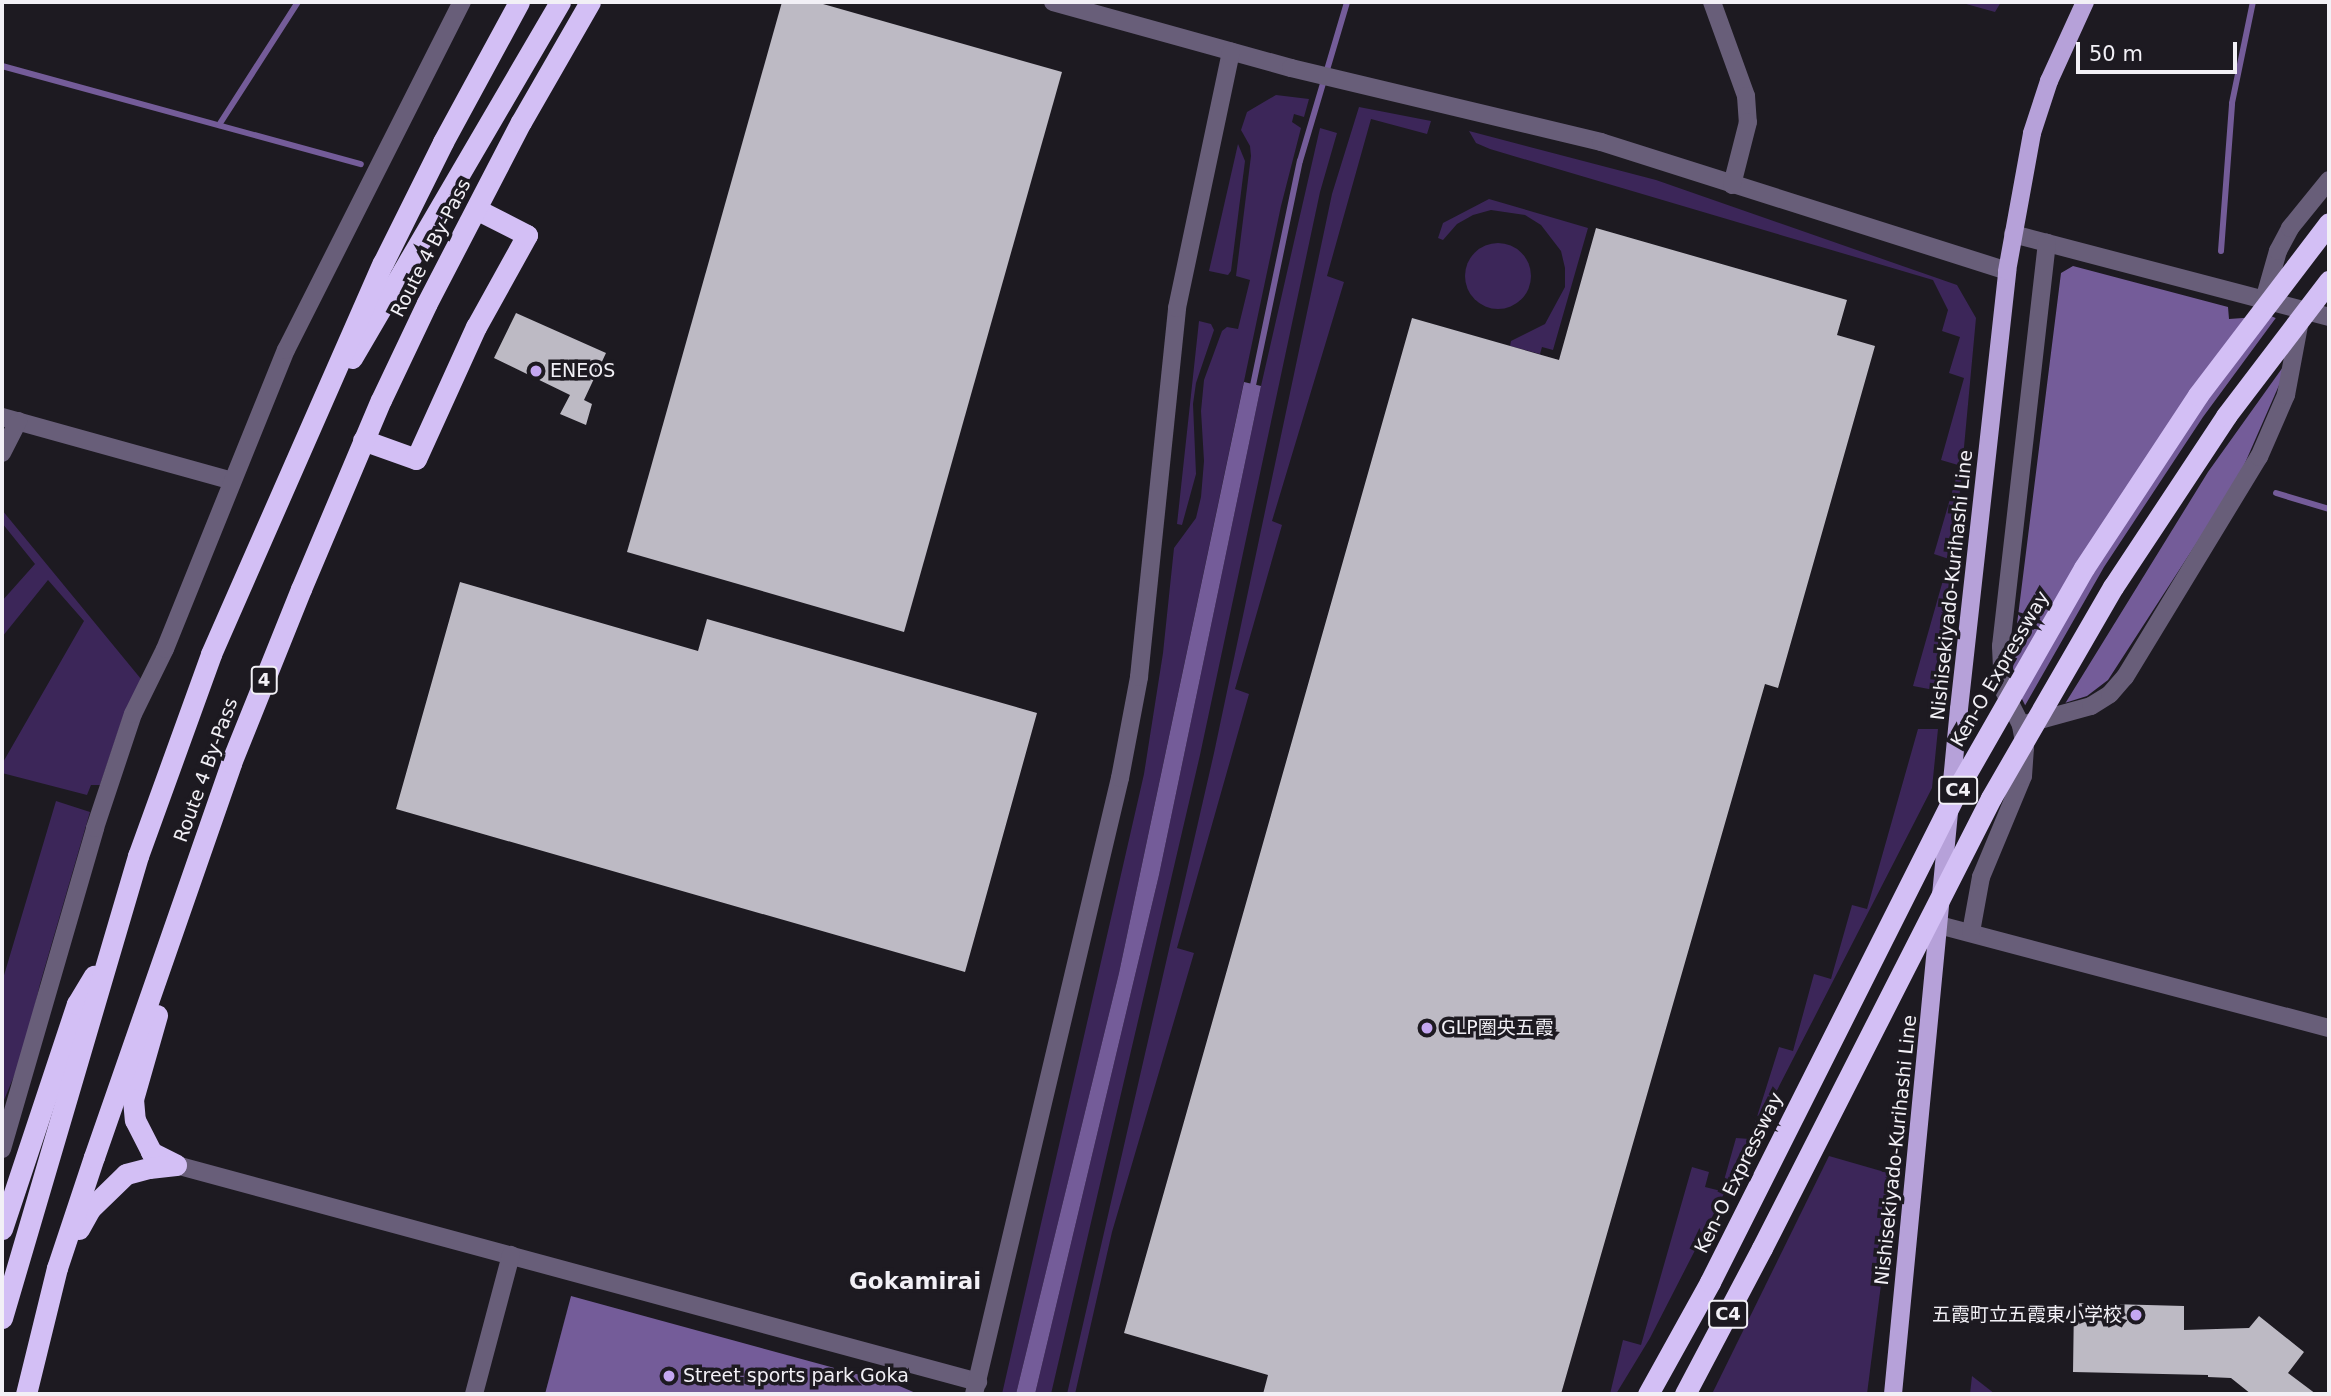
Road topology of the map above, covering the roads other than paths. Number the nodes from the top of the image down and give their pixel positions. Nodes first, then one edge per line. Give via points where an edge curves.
1 (462, 2) edge
2 (519, 2) edge
3 (560, 2) edge
4 (590, 2) edge
5 (1053, 2) edge
6 (1712, 2) edge
7 (2085, 2) edge
8 (1231, 52) junction
9 (2329, 180) edge
10 (1732, 185) junction
11 (476, 209) junction
12 (2329, 223) edge
13 (2013, 234) junction
14 (2047, 243) junction
15 (2007, 271) junction
16 (2329, 281) edge
17 (2264, 300) junction
18 (2302, 310) junction
19 (2329, 317) edge
20 (10, 419) edge
21 (313, 419) junction
22 (363, 440) junction
23 (2, 453) edge
24 (232, 481) junction
25 (2021, 725) junction
26 (182, 904) junction
27 (1939, 925) junction
28 (1971, 933) junction
29 (108, 953) junction
30 (2329, 1028) edge
31 (5, 1128) edge
32 (2, 1149) edge
33 (176, 1165) junction
34 (2, 1230) edge
35 (1762, 1248) junction
36 (511, 1255) junction
37 (57, 1268) junction
38 (2, 1318) edge
39 (976, 1388) edge
40 (26, 1394) edge
41 (474, 1394) edge
42 (1648, 1394) edge
43 (1685, 1394) edge
44 (1695, 1394) edge
45 (1893, 1394) edge

1 - 24 street via 286,350
2 - 21 highway, Route 4 By-Pass via 395,239
3 - 21 highway via 376,321
4 - 11 highway, Route 4 By-Pass / 4
5 - 8 street
6 - 10 street via 1745,96 1748,122
7 - 13 main road, Nishisekiyado-Kurihashi Line via 2049,81 2032,133
8 - 10 street via 1601,142
8 - 39 street via 1177,308 1139,677 1120,778
9 - 17 street via 2290,228
10 - 15 street
11 - 22 highway, Route 4 By-Pass / 4
11 - 22 highway via 527,234 476,327 416,459
12 - 42 highway, Ken-O Expressway / C4, bridge via 2198,395 2084,568 1962,781 1710,1282
13 - 14 street
13 - 15 main road, Nishisekiyado-Kurihashi Line
14 - 17 street
14 - 25 street via 2001,646 2004,689
15 - 27 main road, Nishisekiyado-Kurihashi Line
16 - 35 highway, C4, bridge via 2225,416 2113,587 1992,798
17 - 18 street
18 - 19 street
18 - 25 street via 2286,395 2259,457 2125,677 2091,706
20 - 23 street
20 - 24 street
21 - 29 highway, Route 4 By-Pass via 248,564 174,751
22 - 26 highway, Route 4 By-Pass / 4 via 247,724
24 - 31 street via 165,649 133,714
25 - 28 street via 2023,776 1981,877
26 - 33 highway via 134,1099 135,1120 151,1152
26 - 37 highway, Route 4 By-Pass / 4
27 - 28 street
27 - 45 main road, Nishisekiyado-Kurihashi Line
28 - 30 street
29 - 34 highway via 77,1004
29 - 38 highway, Route 4 By-Pass
31 - 32 street
33 - 36 street
33 - 37 highway via 136,1171 115,1184 90,1209
35 - 43 highway, C4
35 - 44 highway
36 - 39 street
36 - 41 street
37 - 40 highway, Route 4 By-Pass / 4

